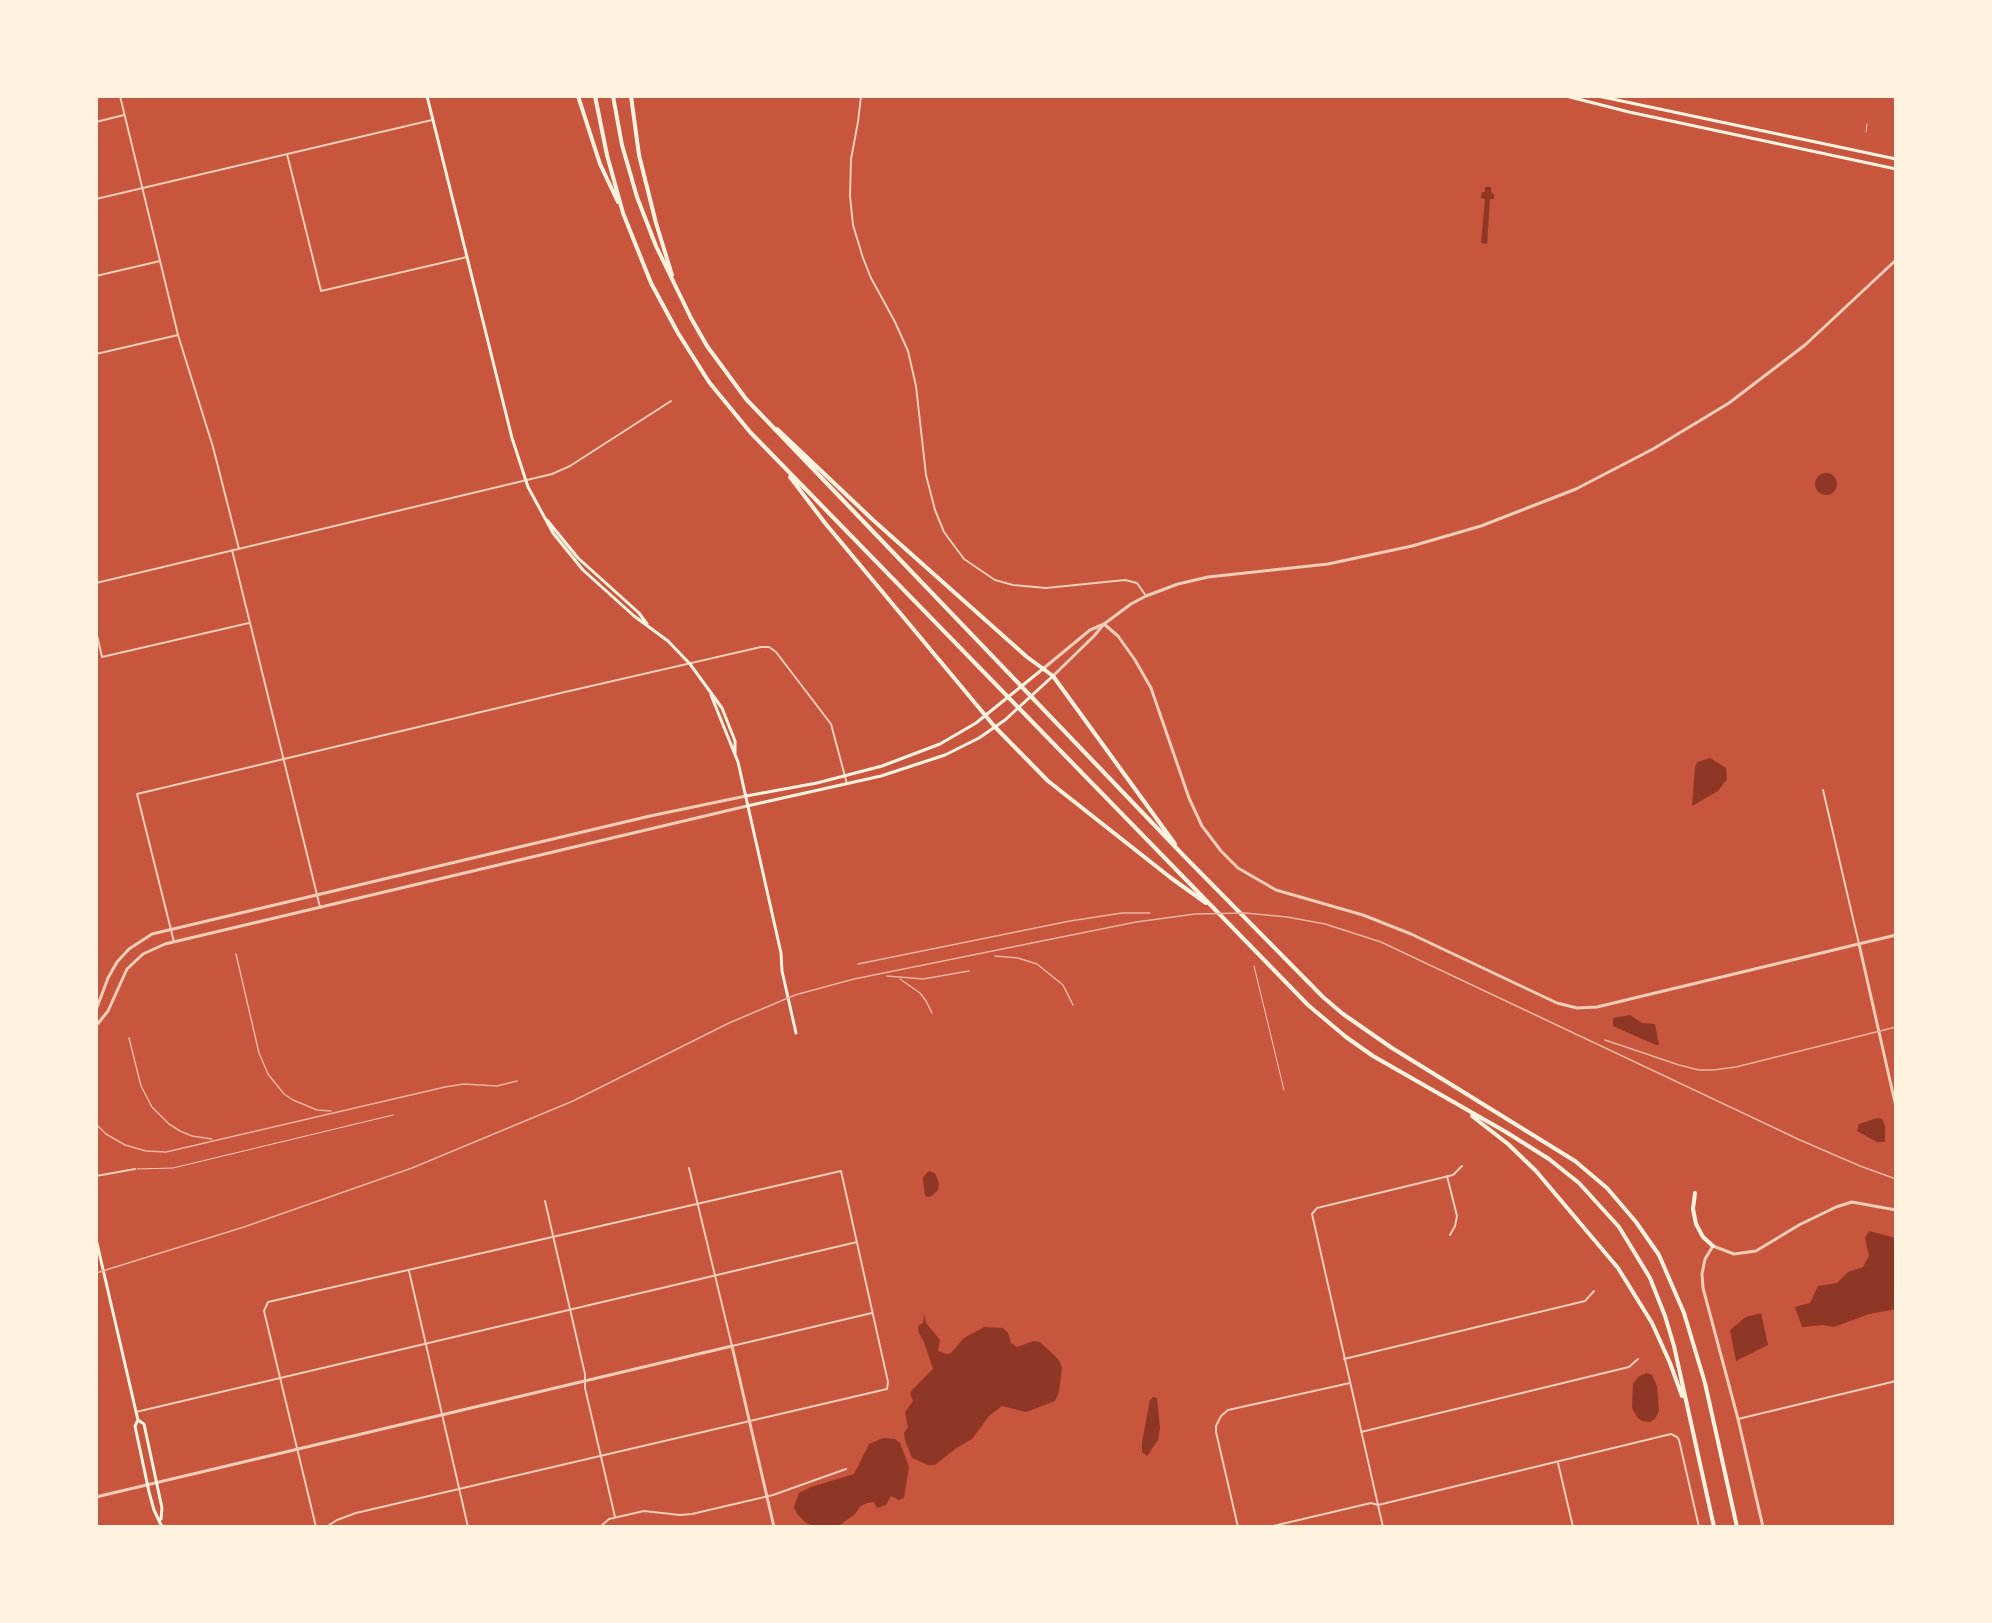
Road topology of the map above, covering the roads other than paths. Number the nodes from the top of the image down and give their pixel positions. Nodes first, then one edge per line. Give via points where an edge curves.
1 (120, 96) edge
2 (427, 96) edge
3 (578, 96) edge
4 (595, 96) edge
5 (613, 96) edge
6 (631, 96) edge
7 (861, 96) edge
8 (1566, 96) edge
9 (1598, 96) edge
10 (124, 115) junction
11 (433, 120) junction
12 (96, 122) edge
13 (1867, 124) dead end
14 (1866, 132) dead end
15 (287, 154) junction
16 (1896, 159) edge
17 (1896, 169) edge
18 (142, 188) junction
19 (96, 199) edge
20 (623, 213) junction
21 (467, 257) junction
22 (1896, 260) edge
23 (160, 261) junction
24 (96, 276) edge
25 (677, 290) junction
26 (177, 335) junction
27 (96, 354) edge
28 (746, 399) junction
29 (671, 401) dead end
30 (779, 462) junction
31 (525, 480) junction
32 (239, 549) junction
33 (232, 550) junction
34 (96, 583) edge
35 (1146, 596) junction
36 (250, 623) junction
37 (1104, 624) junction
38 (96, 631) edge
39 (690, 664) junction
40 (1044, 668) junction
41 (1053, 676) junction
42 (985, 716) junction
43 (994, 727) junction
44 (284, 760) junction
45 (845, 776) junction
46 (847, 784) junction
47 (1823, 790) dead end
48 (746, 796) junction
49 (747, 806) junction
50 (1184, 856) junction
51 (317, 895) junction
52 (320, 908) junction
53 (1215, 909) junction
54 (171, 929) junction
55 (1896, 935) edge
56 (174, 942) junction
57 (1859, 944) junction
58 (1254, 966) dead end
59 (96, 1010) edge
60 (96, 1026) edge
61 (795, 1030) dead end
62 (1284, 1090) dead end
63 (1459, 1106) junction
64 (1896, 1107) edge
65 (393, 1115) dead end
66 (1462, 1166) dead end
67 (689, 1168) dead end
68 (135, 1169) joint
69 (96, 1176) edge
70 (1447, 1176) junction
71 (1695, 1193) dead end
72 (545, 1201) dead end
73 (698, 1204) junction
74 (1896, 1210) edge
75 (1450, 1235) dead end
76 (553, 1237) junction
77 (96, 1239) edge
78 (857, 1242) junction
79 (1713, 1246) junction
80 (409, 1271) junction
81 (715, 1275) junction
82 (1594, 1291) dead end
83 (570, 1308) junction
84 (873, 1313) junction
85 (425, 1343) junction
86 (732, 1346) junction
87 (1344, 1359) junction
88 (1638, 1359) dead end
89 (280, 1377) junction
90 (585, 1381) junction
91 (1896, 1381) edge
92 (1350, 1383) junction
93 (136, 1412) junction
94 (441, 1414) junction
95 (1738, 1419) junction
96 (138, 1420) junction
97 (1689, 1420) junction
98 (749, 1421) junction
99 (1361, 1432) junction
100 (297, 1448) junction
101 (601, 1456) junction
102 (1558, 1462) junction
103 (846, 1469) dead end
104 (157, 1482) junction
105 (148, 1485) junction
106 (459, 1489) junction
107 (766, 1496) junction
108 (96, 1497) edge
109 (1378, 1505) junction
110 (615, 1517) junction
111 (161, 1521) junction
112 (162, 1527) edge
113 (315, 1527) edge
114 (326, 1527) edge
115 (468, 1527) edge
116 (600, 1527) edge
117 (774, 1527) edge
118 (1238, 1527) edge
119 (1269, 1527) edge
120 (1383, 1527) edge
121 (1573, 1527) edge
122 (1699, 1527) edge
123 (1714, 1527) edge
124 (1737, 1527) edge
125 (1763, 1527) edge

1 - 10 street
2 - 11 main road
3 - 20 highway via 600,164
4 - 20 highway
5 - 25 highway via 637,197
6 - 25 highway via 647,189
7 - 35 street via 851,159 854,225 862,258 910,358 926,475 945,532 964,559 996,580 1046,588 1125,580 1137,583
8 - 17 main road
9 - 16 main road
10 - 12 street
10 - 18 street
11 - 15 street
11 - 21 main road
13 - 14 lane
15 - 18 street
15 - 21 street via 321,291
18 - 19 street
18 - 23 street
20 - 30 highway via 651,283 692,357 728,408
21 - 31 main road
22 - 35 street via 1805,345 1729,404 1576,489 1481,526 1412,546 1328,564 1208,577
23 - 24 street
23 - 26 street
25 - 28 highway via 707,346
26 - 27 street
26 - 32 street via 213,447
28 - 40 highway via 873,520
28 - 50 highway
29 - 31 street via 562,470
30 - 42 highway
30 - 53 highway
31 - 32 street
31 - 39 main road via 560,543 583,570 673,645
32 - 33 street
33 - 34 street
33 - 36 street
35 - 37 street
36 - 38 street via 102,657
36 - 44 street
37 - 40 street via 1090,630
37 - 41 street
37 - 57 street via 1136,660 1151,688 1202,826 1238,868 1276,890 1388,924 1557,1003 1577,1008 1597,1007
39 - 44 street
39 - 45 street via 760,647 772,649 831,724
39 - 48 main road via 711,694 735,754
40 - 41 highway
40 - 42 main road
41 - 43 main road
41 - 50 highway
42 - 43 highway
42 - 45 main road via 920,753
43 - 46 main road via 945,755
43 - 53 highway via 1048,781
44 - 51 street
44 - 54 street via 137,794
45 - 46 street
45 - 48 main road
46 - 49 main road
47 - 57 street
48 - 49 main road
48 - 51 street
49 - 52 street
49 - 61 main road via 782,953
50 - 124 highway via 1343,1014 1404,1056 1555,1147 1590,1173 1629,1214 1659,1255 1684,1313 1702,1373
51 - 52 street
51 - 54 street
52 - 56 street
53 - 63 highway via 1320,1016 1373,1056
54 - 56 street
54 - 59 street via 147,937 123,955 108,978
55 - 57 street
56 - 60 street via 152,948 132,963
57 - 64 street
58 - 62 lane
63 - 97 highway via 1522,1157 1617,1268 1642,1304 1670,1363
63 - 97 highway via 1557,1165 1619,1227 1650,1278 1665,1316
65 - 68 lane via 173,1168
66 - 70 street
67 - 73 street
68 - 69 street
70 - 75 street via 1457,1216
70 - 87 street via 1315,1210 1312,1218
71 - 79 highway via 1696,1224
72 - 76 street
73 - 76 street
73 - 78 street via 841,1171
73 - 81 street
74 - 79 street via 1852,1202 1817,1215 1756,1251 1734,1254
76 - 80 street
76 - 83 street
77 - 93 main road
78 - 81 street
78 - 84 street
79 - 95 street via 1703,1266 1702,1281
80 - 85 street
80 - 89 street via 266,1304 264,1311
81 - 83 street
81 - 86 street
82 - 87 street via 1585,1301
83 - 85 street
83 - 90 street
84 - 86 street
84 - 98 street via 888,1387 885,1390
85 - 89 street
85 - 94 street
86 - 90 street
86 - 98 street
87 - 92 street
88 - 99 street via 1629,1367
89 - 93 street
89 - 100 street
90 - 94 street
90 - 101 street
91 - 95 street
92 - 99 street
92 - 118 street via 1228,1410 1221,1416 1216,1432
93 - 96 main road
94 - 100 street
94 - 106 street
95 - 125 street
96 - 104 main road via 144,1424
96 - 105 main road via 135,1426
97 - 123 highway
98 - 101 street
98 - 107 street
99 - 109 street
100 - 104 street
100 - 113 street
101 - 106 street
101 - 110 street
102 - 109 street
102 - 121 street
102 - 122 street via 1675,1435
103 - 107 street
104 - 105 street
104 - 111 main road
105 - 108 street
105 - 111 main road
106 - 114 street via 356,1513
106 - 115 street
107 - 110 street via 692,1514 644,1511
107 - 117 street
109 - 119 street via 1371,1503
109 - 120 street
110 - 116 street
111 - 112 main road

